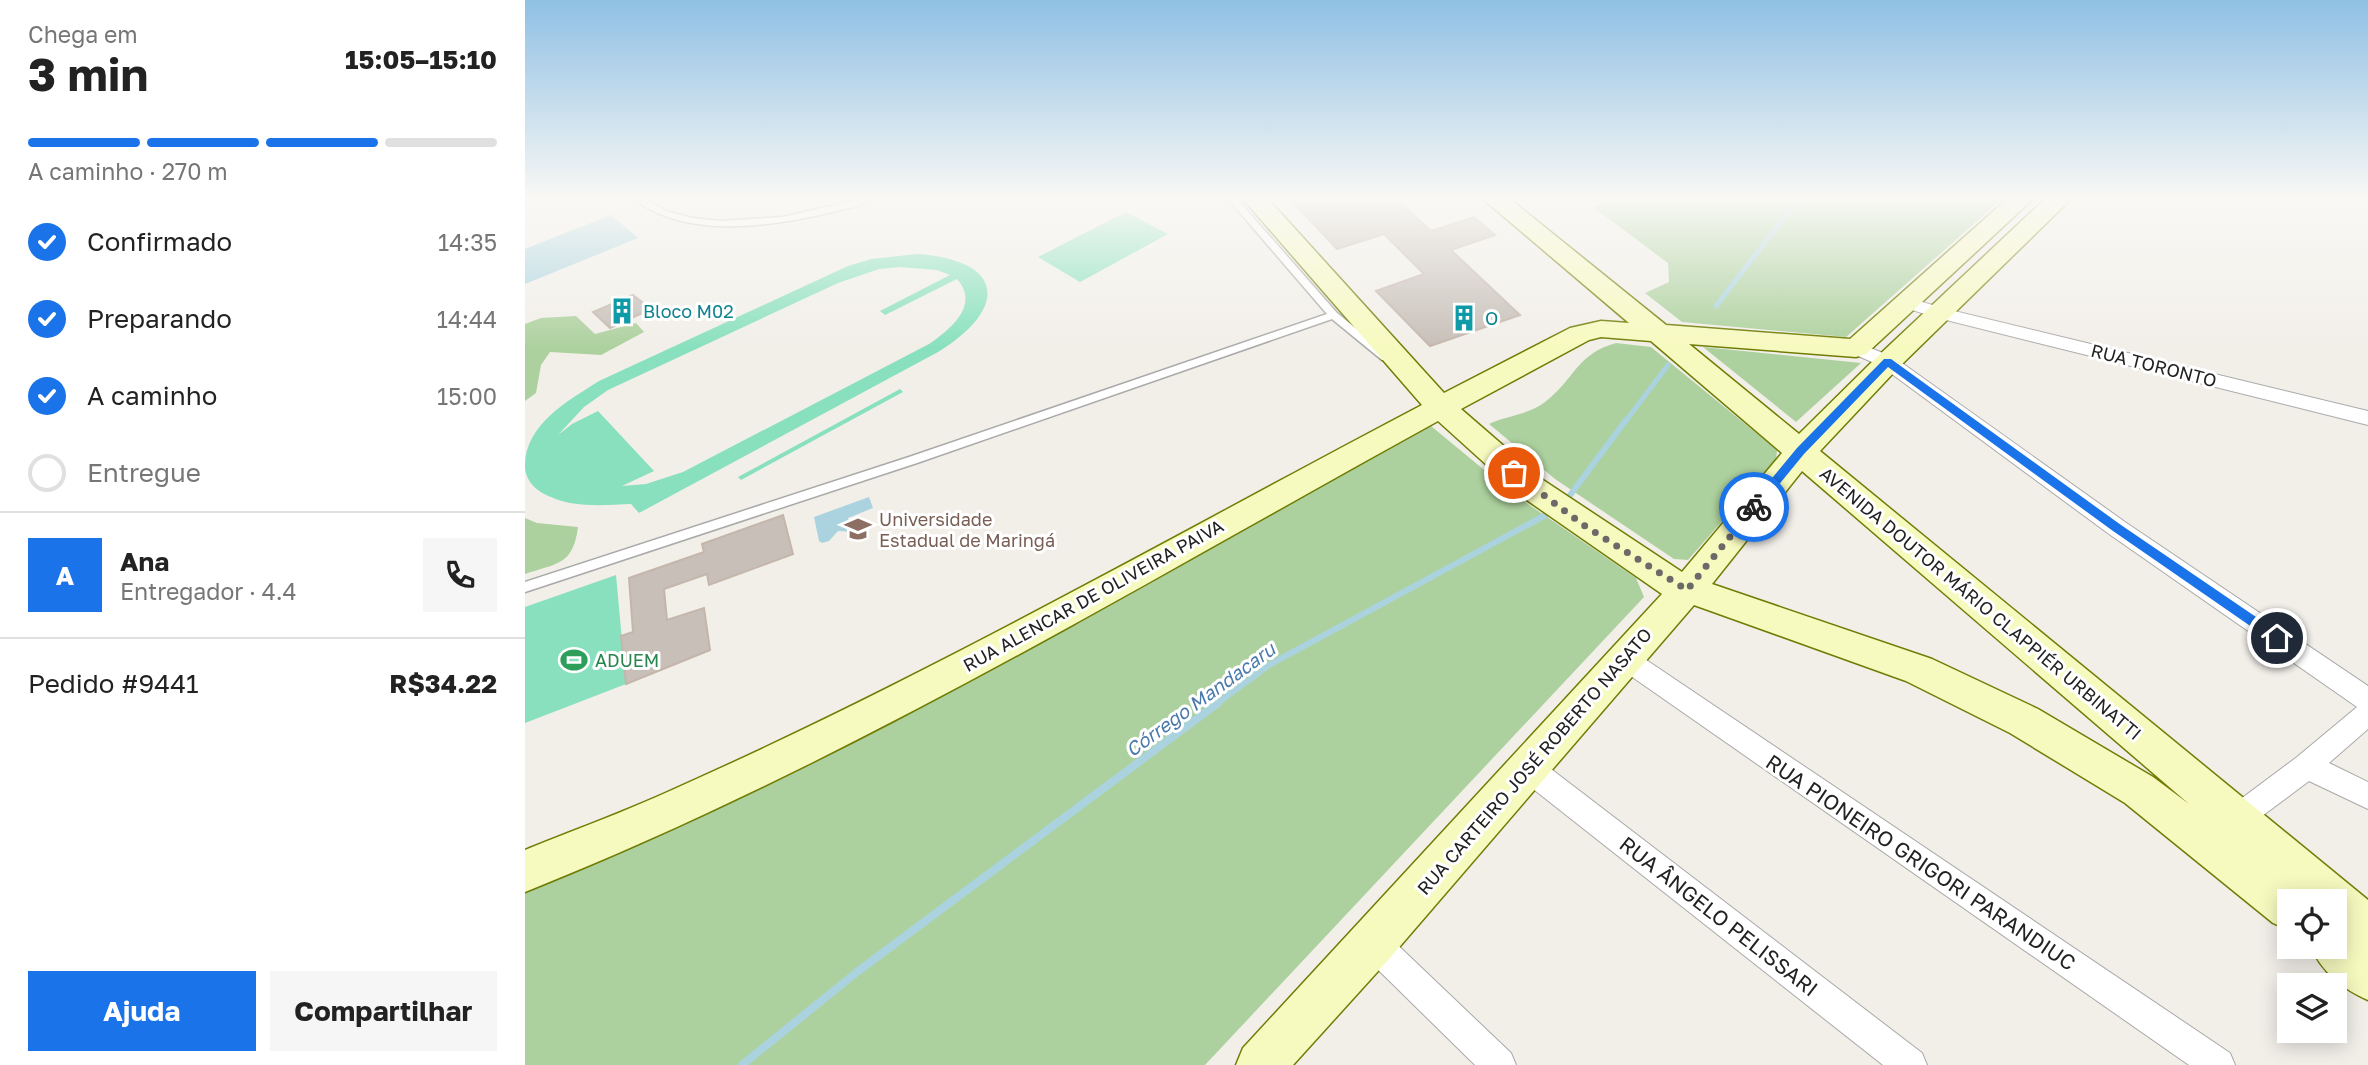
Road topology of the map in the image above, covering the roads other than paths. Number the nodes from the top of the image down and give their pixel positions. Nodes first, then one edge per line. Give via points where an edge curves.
1 (1275, 249) edge
2 (1299, 249) edge
3 (1555, 249) edge
4 (1967, 249) edge
5 (2009, 249) edge
6 (1909, 303) junction
7 (1940, 313) junction
8 (1333, 316) junction
9 (1659, 334) junction
10 (1856, 348) junction
11 (1888, 362) junction
12 (1430, 396) junction
13 (2368, 418) edge
14 (1801, 451) junction
15 (525, 587) edge
16 (1687, 590) junction
17 (1624, 658) junction
18 (2368, 700) edge
19 (2368, 713) edge
20 (2308, 766) junction
21 (1528, 768) junction
22 (2368, 796) edge
23 (2236, 819) junction
24 (525, 872) edge
25 (2277, 899) edge
26 (2368, 929) edge
27 (1373, 943) junction
28 (2347, 958) edge
29 (2368, 977) edge
30 (1260, 1065) edge
31 (1499, 1065) edge
32 (1910, 1065) edge
33 (2218, 1065) edge

1 - 8 lane
2 - 12 main road
3 - 9 main road, AVENIDA DOUTOR MÁRIO CLAPPIÉR URBINATTI
4 - 6 main road
5 - 7 main road, RUA CARTEIRO JOSÉ ROBERTO NASATO
6 - 7 street, RUA TORONTO
6 - 10 main road
7 - 11 main road, RUA CARTEIRO JOSÉ ROBERTO NASATO
7 - 13 street, RUA TORONTO
8 - 12 lane
8 - 15 lane
9 - 10 main road, RUA ALENCAR DE OLIVEIRA PAIVA
9 - 12 main road, RUA ALENCAR DE OLIVEIRA PAIVA via 1601,329 1580,334
9 - 14 main road, AVENIDA DOUTOR MÁRIO CLAPPIÉR URBINATTI
10 - 11 street
11 - 14 main road, RUA CARTEIRO JOSÉ ROBERTO NASATO
11 - 18 street via 2117,528
12 - 16 main road via 1532,488
12 - 24 main road, RUA ALENCAR DE OLIVEIRA PAIVA via 955,670 705,796
14 - 16 main road, RUA CARTEIRO JOSÉ ROBERTO NASATO
14 - 23 main road, AVENIDA DOUTOR MÁRIO CLAPPIÉR URBINATTI
16 - 17 main road, RUA CARTEIRO JOSÉ ROBERTO NASATO
16 - 25 main road via 1919,670 2024,721 2139,790
17 - 21 main road, RUA CARTEIRO JOSÉ ROBERTO NASATO
17 - 33 street, RUA PIONEIRO GRIGORI PARANDIUC
19 - 20 street
20 - 22 street
20 - 23 street
21 - 27 main road, RUA CARTEIRO JOSÉ ROBERTO NASATO
21 - 32 street, RUA ÂNGELO PELISSARI
23 - 26 main road, AVENIDA DOUTOR MÁRIO CLAPPIÉR URBINATTI
27 - 30 main road, RUA CARTEIRO JOSÉ ROBERTO NASATO
27 - 31 street
28 - 29 main road

